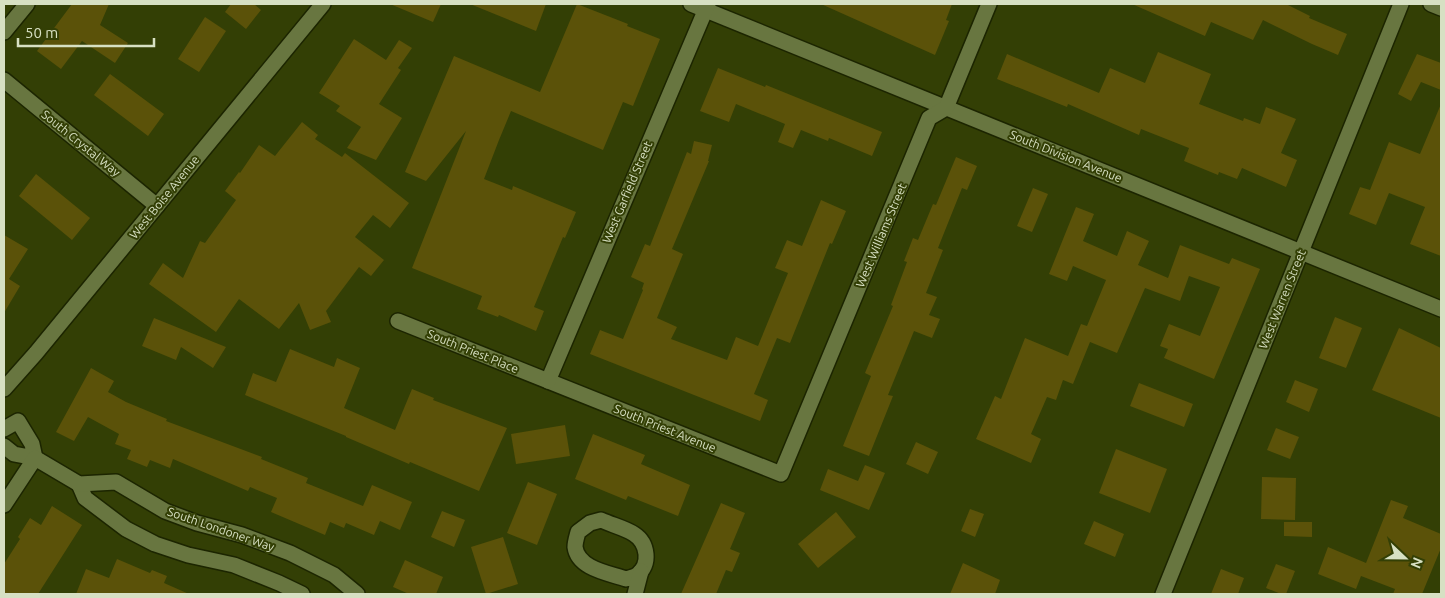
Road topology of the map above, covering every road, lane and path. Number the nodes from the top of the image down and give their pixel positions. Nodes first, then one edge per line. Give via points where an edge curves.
1 (27, 4) edge
2 (323, 4) edge
3 (989, 4) edge
4 (1401, 4) edge
5 (1431, 4) edge
6 (701, 6) edge
7 (1441, 8) edge
8 (4, 32) edge
9 (4, 80) edge
10 (946, 108) junction
11 (157, 206) junction
12 (1301, 252) junction
13 (1441, 309) edge
14 (398, 321) dead end
15 (548, 381) junction
16 (4, 388) edge
17 (4, 429) edge
18 (4, 446) edge
19 (35, 458) junction
20 (781, 474) joint
21 (79, 484) junction
22 (4, 506) edge
23 (641, 571) junction
24 (302, 594) edge
25 (357, 594) edge
26 (635, 594) edge
27 (1163, 594) edge

1 - 8 street
2 - 11 street, West Boise Avenue
3 - 10 street, West Williams Street
4 - 12 street, West Warren Street
5 - 7 street
6 - 10 street, South Division Avenue
6 - 15 street, West Garfield Street
9 - 11 street, South Crystal Way
10 - 12 street, South Division Avenue
10 - 20 street, West Williams Street via 929,118
11 - 16 street, West Boise Avenue
12 - 13 street, South Division Avenue
12 - 27 street, West Warren Street
14 - 15 street, South Priest Place
15 - 20 street, South Priest Avenue
17 - 19 street via 18,421 32,444
18 - 19 street via 14,454
19 - 21 street
19 - 22 street
21 - 24 street via 85,498 126,529 155,544 234,565
21 - 25 street, South Londoner Way via 116,482 165,511 242,534 290,553 334,575
23 - 23 street via 646,556 636,535 602,520 590,523 578,532 575,546 579,558 586,564 626,579
23 - 26 street

